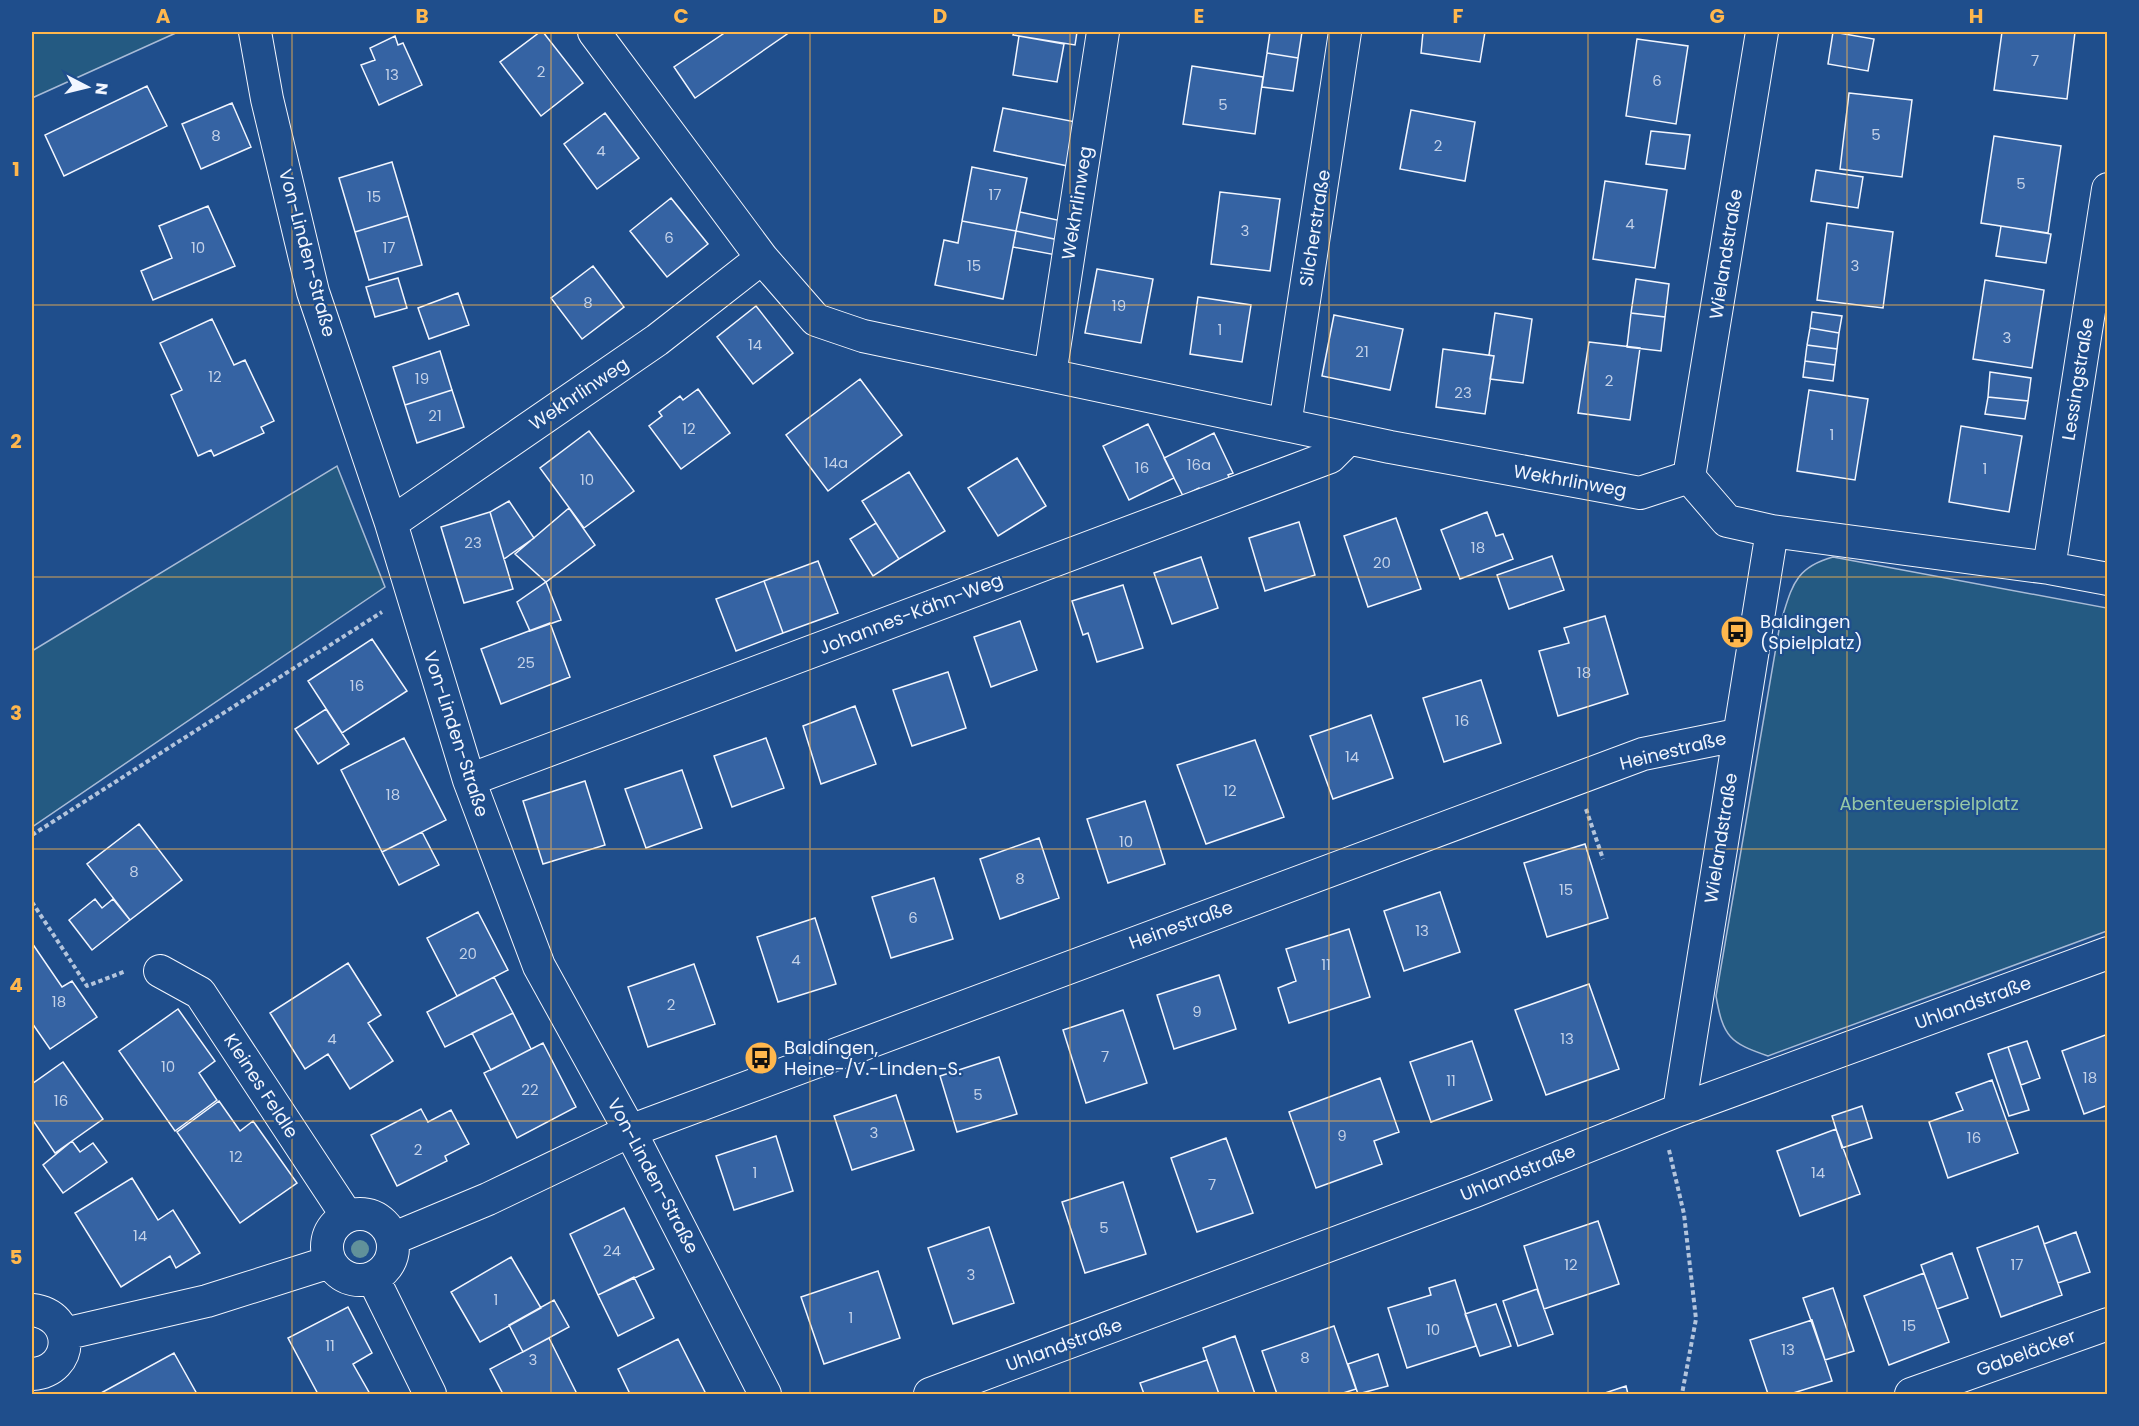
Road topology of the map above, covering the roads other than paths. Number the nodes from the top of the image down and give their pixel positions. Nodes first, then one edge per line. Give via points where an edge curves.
1 (255, 32) edge
2 (594, 32) edge
3 (1103, 32) edge
4 (1345, 32) edge
5 (1762, 32) edge
6 (2108, 189) edge
7 (762, 258) junction
8 (1050, 375) junction
9 (1285, 424) junction
10 (1348, 438) junction
11 (1689, 477) junction
12 (391, 523) junction
13 (1772, 531) junction
14 (2049, 568) junction
15 (2108, 579) edge
16 (1737, 735) junction
17 (469, 780) junction
18 (2108, 954) edge
19 (160, 971) road end
20 (1678, 1110) junction
21 (630, 1131) junction
22 (347, 1216) junction
23 (392, 1239) junction
24 (330, 1262) junction
25 (373, 1278) junction
26 (32, 1310) edge
27 (2108, 1324) edge
28 (64, 1334) junction
29 (40, 1381) edge
30 (430, 1395) edge
31 (765, 1395) edge
32 (930, 1395) edge
33 (1911, 1395) edge

1 - 12 street, Von-Linden-Straße via 313,292
2 - 7 street, Wekhrlinweg
3 - 8 street, Wekhrlinweg
4 - 9 street, Silcherstraße
5 - 11 street, Wielandstraße
6 - 14 street, Lessingstraße
7 - 8 street, Wekhrlinweg via 816,321 863,336
7 - 12 street, Wekhrlinweg via 657,340
8 - 9 street, Wekhrlinweg
9 - 10 street, Wekhrlinweg
10 - 11 street, Wekhrlinweg via 1640,493
10 - 17 street, Johannes-Kähn-Weg via 1330,458
11 - 13 street via 1727,521
12 - 17 street, Von-Linden-Straße
13 - 14 street
13 - 16 street, Wielandstraße
14 - 15 street
16 - 20 street, Wielandstraße
16 - 21 street, Heinestraße via 1623,761
17 - 21 street, Von-Linden-Straße via 539,966
18 - 20 street, Uhlandstraße
19 - 22 street, Kleines Feldle via 200,993
20 - 32 street, Uhlandstraße via 1475,1191
21 - 23 street via 488,1199
21 - 31 street, Von-Linden-Straße
22 - 23 street via 369,1215 379,1220
22 - 24 street via 337,1222 327,1241
23 - 25 street via 387,1266
24 - 25 street via 343,1277
24 - 28 street via 207,1301
25 - 30 street
26 - 28 street via 52,1316
27 - 33 street, Gabeläcker
28 - 29 street via 57,1363

